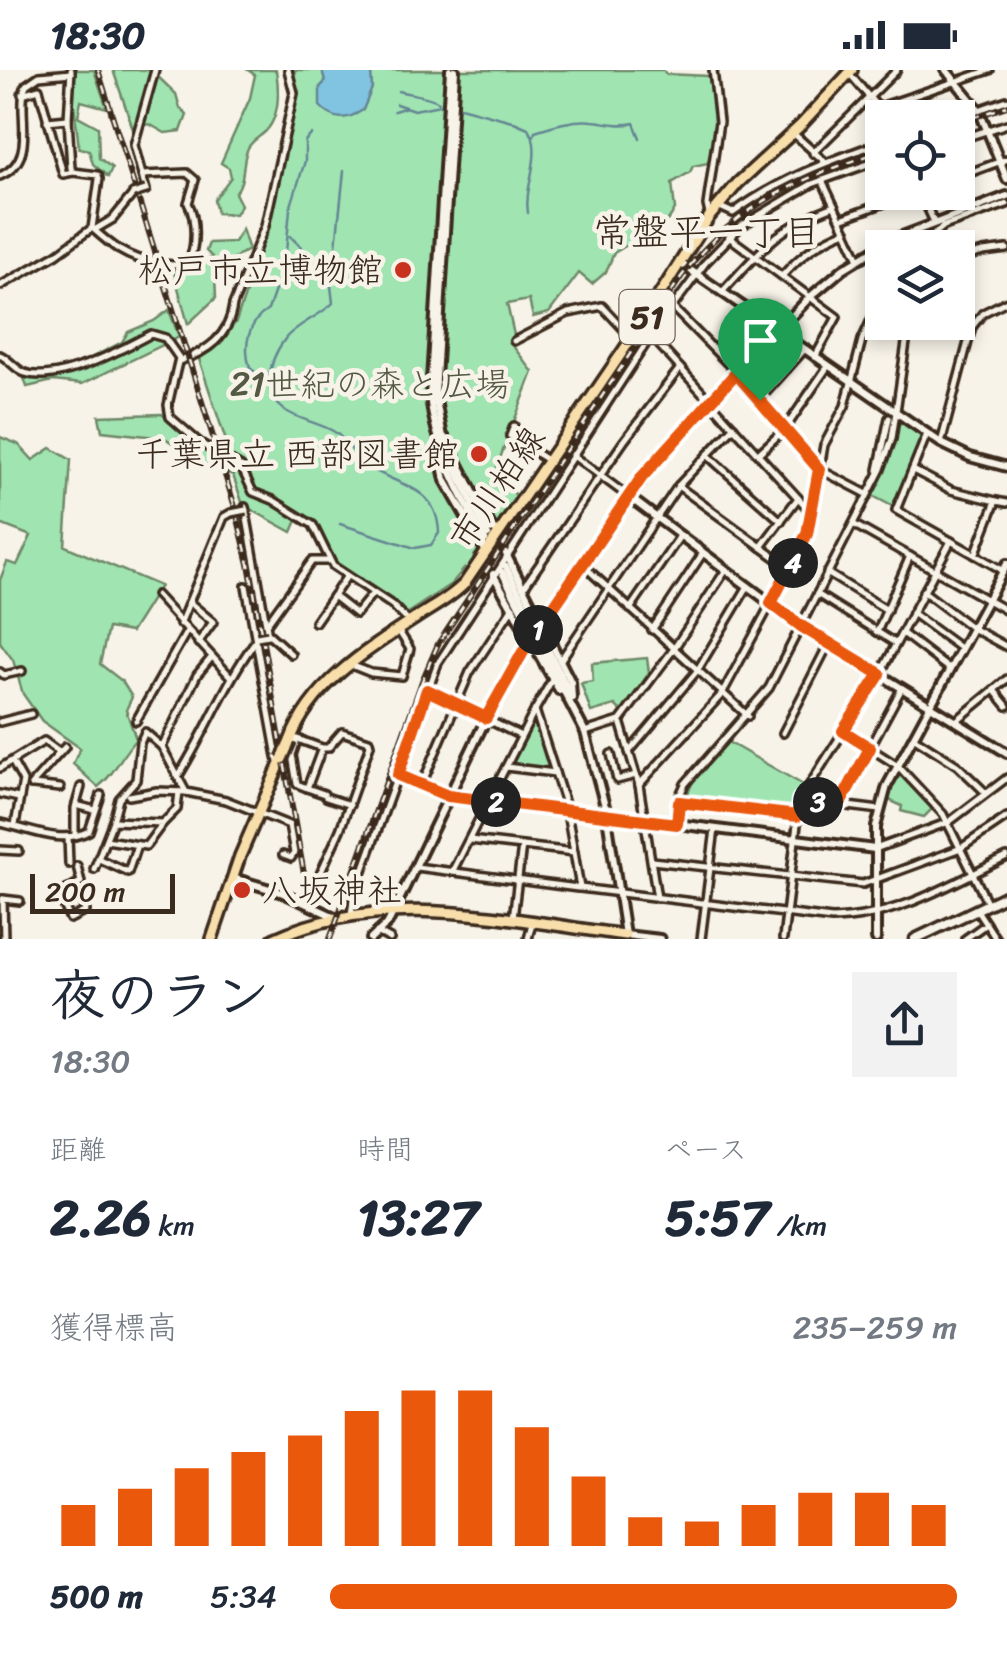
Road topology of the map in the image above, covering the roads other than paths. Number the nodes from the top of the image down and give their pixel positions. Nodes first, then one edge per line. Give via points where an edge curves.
1 (155, 70) edge
2 (288, 70) edge
3 (452, 70) edge
4 (713, 70) edge
5 (897, 70) edge
6 (946, 70) edge
7 (990, 70) edge
8 (71, 72) edge
9 (850, 72) edge
10 (957, 81) junction
11 (22, 94) junction
12 (872, 98) junction
13 (901, 100) edge
14 (1007, 100) edge
15 (979, 110) junction
16 (975, 111) edge
17 (68, 119) junction
18 (47, 121) junction
19 (1007, 124) edge
20 (988, 130) junction
21 (792, 133) junction
22 (975, 134) edge
23 (865, 148) edge
24 (813, 152) junction
25 (1004, 160) edge
26 (446, 161) junction
27 (825, 162) junction
28 (865, 166) edge
29 (975, 171) edge
30 (73, 172) junction
31 (142, 175) junction
32 (0, 176) edge
33 (1007, 178) edge
34 (822, 180) junction
35 (1007, 200) edge
36 (718, 205) junction
37 (834, 206) junction
38 (866, 210) edge
39 (927, 210) edge
40 (709, 216) junction
41 (840, 219) junction
42 (934, 222) junction
43 (93, 228) junction
44 (939, 230) edge
45 (846, 232) junction
46 (729, 237) junction
47 (1007, 250) edge
48 (975, 254) edge
49 (756, 256) junction
50 (859, 258) junction
51 (680, 263) junction
52 (697, 274) junction
53 (782, 276) junction
54 (0, 286) edge
55 (722, 292) junction
56 (810, 296) junction
57 (1007, 301) edge
58 (673, 308) junction
59 (777, 330) junction
60 (865, 333) edge
61 (651, 336) junction
62 (632, 338) junction
63 (906, 340) edge
64 (514, 341) dead end
65 (804, 349) junction
66 (0, 354) edge
67 (816, 357) junction
68 (179, 361) junction
69 (828, 366) junction
70 (680, 368) junction
71 (737, 373) junction
72 (852, 382) junction
73 (760, 400) junction
74 (710, 401) junction
75 (892, 415) junction
76 (514, 426) dead end
77 (734, 427) junction
78 (785, 430) junction
79 (441, 433) junction
80 (927, 434) junction
81 (940, 443) junction
82 (442, 447) junction
83 (758, 454) junction
84 (572, 455) junction
85 (707, 455) junction
86 (550, 462) junction
87 (1007, 467) edge
88 (819, 469) junction
89 (913, 470) junction
90 (600, 476) junction
91 (678, 486) junction
92 (867, 494) junction
93 (628, 496) junction
94 (798, 498) junction
95 (996, 501) junction
96 (1007, 502) edge
97 (812, 513) junction
98 (656, 518) junction
99 (781, 521) junction
100 (852, 524) junction
101 (491, 536) junction
102 (680, 536) junction
103 (951, 541) junction
104 (761, 547) junction
105 (486, 552) junction
106 (703, 553) junction
107 (506, 554) junction
108 (975, 555) junction
109 (910, 556) junction
110 (328, 561) junction
111 (582, 565) junction
112 (790, 568) junction
113 (726, 570) junction
114 (934, 570) junction
115 (1005, 570) edge
116 (500, 571) junction
117 (827, 573) junction
118 (347, 576) junction
119 (246, 586) dead end
120 (748, 586) junction
121 (523, 587) junction
122 (608, 589) junction
123 (923, 591) junction
124 (373, 593) junction
125 (817, 594) junction
126 (156, 596) dead end
127 (333, 596) junction
128 (988, 600) junction
129 (188, 601) junction
130 (771, 603) junction
131 (513, 607) junction
132 (630, 609) junction
133 (887, 610) junction
134 (1007, 610) edge
135 (912, 612) junction
136 (268, 622) junction
137 (315, 622) dead end
138 (410, 622) junction
139 (180, 624) junction
140 (541, 626) junction
141 (801, 626) junction
142 (972, 628) junction
143 (398, 630) junction
144 (652, 630) junction
145 (186, 631) junction
146 (877, 632) junction
147 (902, 632) junction
148 (269, 635) junction
149 (256, 638) junction
150 (532, 639) junction
151 (198, 642) junction
152 (829, 643) junction
153 (896, 643) junction
154 (1007, 647) edge
155 (960, 648) junction
156 (674, 650) junction
157 (291, 654) dead end
158 (212, 657) junction
159 (560, 661) junction
160 (351, 665) junction
161 (950, 668) junction
162 (22, 671) dead end
163 (697, 671) junction
164 (0, 672) edge
165 (880, 674) junction
166 (230, 676) junction
167 (552, 678) junction
168 (1007, 679) edge
169 (902, 688) junction
170 (427, 690) junction
171 (994, 690) junction
172 (722, 694) junction
173 (572, 698) junction
174 (455, 703) junction
175 (930, 705) junction
176 (1007, 706) edge
177 (534, 710) junction
178 (575, 710) junction
179 (31, 714) dead end
180 (748, 716) junction
181 (486, 718) junction
182 (136, 721) dead end
183 (620, 721) junction
184 (956, 721) junction
185 (0, 722) edge
186 (843, 731) junction
187 (585, 732) junction
188 (783, 734) dead end
189 (521, 736) junction
190 (913, 737) junction
191 (293, 739) junction
192 (162, 747) junction
193 (322, 748) junction
194 (870, 748) junction
195 (629, 752) junction
196 (1007, 753) edge
197 (611, 754) dead end
198 (281, 762) junction
199 (13, 763) junction
200 (898, 766) junction
201 (506, 767) junction
202 (0, 768) edge
203 (555, 773) junction
204 (178, 774) junction
205 (636, 774) junction
206 (398, 775) junction
207 (1007, 778) edge
208 (22, 783) junction
209 (422, 784) junction
210 (639, 784) junction
211 (32, 785) junction
212 (81, 787) dead end
213 (60, 788) dead end
214 (307, 788) junction
215 (183, 792) junction
216 (0, 794) edge
217 (986, 794) junction
218 (101, 795) dead end
219 (129, 796) dead end
220 (448, 796) junction
221 (19, 798) junction
222 (800, 800) junction
223 (488, 801) junction
224 (679, 802) junction
225 (76, 804) junction
226 (840, 804) junction
227 (350, 805) junction
228 (94, 810) junction
229 (880, 810) junction
230 (567, 811) junction
231 (259, 813) junction
232 (607, 816) junction
233 (798, 816) junction
234 (1007, 817) edge
235 (113, 820) junction
236 (644, 820) junction
237 (0, 822) edge
238 (949, 822) junction
239 (162, 823) junction
240 (677, 824) junction
241 (15, 826) junction
242 (715, 829) junction
243 (71, 837) junction
244 (796, 839) junction
245 (106, 840) junction
246 (469, 840) junction
247 (138, 845) junction
248 (522, 846) junction
249 (876, 848) junction
250 (961, 848) junction
251 (0, 850) edge
252 (19, 851) dead end
253 (574, 852) junction
254 (283, 856) dead end
255 (1007, 857) edge
256 (99, 859) junction
257 (652, 861) junction
258 (68, 864) dead end
259 (78, 866) dead end
260 (413, 867) junction
261 (710, 868) junction
262 (94, 869) dead end
263 (452, 872) junction
264 (974, 873) junction
265 (233, 878) junction
266 (791, 878) junction
267 (517, 880) junction
268 (876, 882) junction
269 (75, 886) junction
270 (580, 888) junction
271 (619, 893) junction
272 (1007, 895) edge
273 (657, 898) junction
274 (2, 899) edge
275 (20, 901) dead end
276 (307, 903) junction
277 (706, 904) junction
278 (988, 904) junction
279 (977, 910) junction
280 (393, 911) junction
281 (352, 914) junction
282 (786, 914) junction
283 (876, 916) junction
284 (335, 917) junction
285 (512, 921) junction
286 (532, 923) junction
287 (986, 924) junction
288 (374, 936) edge
289 (625, 938) edge
290 (4, 939) edge
291 (212, 939) edge
292 (273, 939) edge
293 (390, 939) edge
294 (528, 939) edge
295 (660, 939) edge
296 (701, 939) edge
297 (783, 939) edge
298 (876, 939) edge
299 (915, 939) edge
300 (965, 939) edge
301 (996, 939) edge

1 - 31 street via 134,145
2 - 68 street via 294,93 264,226 232,318 212,347
3 - 26 street
4 - 40 street via 719,122
5 - 12 street
6 - 10 street
7 - 10 street
8 - 11 street via 35,78
8 - 17 street
9 - 12 street
9 - 21 main road, 市川柏線 / 51
10 - 13 street
10 - 15 street
11 - 18 street via 39,89
11 - 32 street via 26,134 13,168
12 - 24 street
14 - 15 street
15 - 16 street
15 - 20 street
17 - 18 street
17 - 30 street
18 - 30 street via 63,174
19 - 20 street
20 - 22 street
20 - 25 street
21 - 24 street
21 - 36 main road, 市川柏線 / 51
23 - 27 street
24 - 27 street
25 - 29 street
25 - 33 street
26 - 79 street via 434,374
26 - 82 street via 429,374 432,421
27 - 36 street via 733,214
28 - 34 street
30 - 43 street via 99,176
31 - 43 street, bridge via 146,190
31 - 43 street, bridge via 187,174 195,180 188,203 195,219 192,255 186,264 121,254
34 - 37 street
34 - 46 street
35 - 42 street
35 - 44 street
36 - 40 main road, 市川柏線 / 51
37 - 41 street
37 - 49 street via 790,225
38 - 41 street
39 - 42 street
40 - 51 main road, 市川柏線 / 51
41 - 45 street
42 - 50 street
43 - 54 street
45 - 50 street
45 - 53 street via 820,241
46 - 49 street
46 - 52 street
47 - 48 street
49 - 53 street
49 - 55 street
50 - 56 street
51 - 52 street
51 - 62 main road, 市川柏線 / 51
52 - 55 street
52 - 58 street
53 - 56 street
55 - 59 street
56 - 59 street
56 - 67 street via 838,317
57 - 81 street via 973,324
58 - 61 street
58 - 71 street
59 - 65 street
59 - 71 street
60 - 72 street
61 - 70 street
61 - 84 street
62 - 64 street via 602,306 568,314
62 - 86 main road, 市川柏線 / 51
63 - 75 street
65 - 67 street
65 - 73 street
66 - 68 street via 38,374 100,361 156,334 172,345
67 - 69 street
68 - 110 street via 170,417 238,464 254,492 312,525
69 - 72 street
69 - 78 street
70 - 74 street
70 - 90 street
71 - 73 street
71 - 74 street
72 - 75 street
72 - 88 street
73 - 78 street
74 - 77 street
74 - 93 street
75 - 80 street
75 - 92 street via 892,439
76 - 86 street via 510,436
77 - 83 street
77 - 85 street
78 - 83 street
78 - 88 street
79 - 82 street
79 - 101 street
80 - 81 street
80 - 89 street
81 - 87 street
82 - 101 street
82 - 105 street via 445,480
83 - 94 street
84 - 90 street
84 - 107 street
85 - 91 street
85 - 99 street
86 - 101 main road, 市川柏線 / 51
88 - 92 street
88 - 97 street
89 - 95 street via 950,490
89 - 103 street via 896,510
90 - 93 street
90 - 121 street
91 - 98 street
91 - 104 street
92 - 100 street
93 - 98 street
93 - 111 street
94 - 97 street
94 - 99 street
95 - 96 street
95 - 108 street
97 - 112 street
98 - 102 street
98 - 122 street
99 - 104 street
100 - 109 street
100 - 117 street
101 - 105 main road, 市川柏線 / 51
102 - 106 street
102 - 132 street
103 - 108 street
103 - 114 street
104 - 112 street
105 - 138 main road, 市川柏線 / 51 via 458,590
106 - 113 street
106 - 144 street
107 - 116 street
107 - 121 street
108 - 115 street
109 - 114 street
109 - 133 street
110 - 118 street
110 - 136 street via 312,561
111 - 122 street
111 - 140 street
112 - 130 street
113 - 120 street
113 - 156 street
114 - 123 street
114 - 128 street
115 - 128 street
116 - 131 street
116 - 170 street
116 - 173 street
116 - 178 street
117 - 125 street
117 - 133 street
118 - 124 street
118 - 127 street
119 - 149 street
120 - 130 street
120 - 163 street
121 - 140 street
122 - 132 street
122 - 159 street
123 - 135 street
123 - 142 street
124 - 127 street via 356,614
124 - 138 street
125 - 141 street
125 - 146 street
126 - 139 street
127 - 137 street
128 - 134 street
128 - 142 street
129 - 136 street, bridge via 224,517 245,508
129 - 139 street
129 - 151 street via 214,622
130 - 141 street
130 - 172 street
131 - 150 street
131 - 174 street
132 - 144 street
133 - 146 street
135 - 147 street
135 - 155 street
136 - 148 street
138 - 143 main road, 市川柏線 / 51
139 - 145 street
140 - 150 street, bridge
140 - 159 street
141 - 152 street
141 - 180 street
142 - 154 street
142 - 155 street
143 - 160 main road, 市川柏線 / 51
143 - 160 street via 410,648 402,676
144 - 156 street
145 - 151 street
145 - 182 street
146 - 153 street
147 - 153 street
147 - 161 street
148 - 149 street, bridge
148 - 157 street
149 - 166 street
149 - 198 street
150 - 167 street
150 - 181 street
151 - 158 street
152 - 165 street
152 - 188 street
153 - 165 street
155 - 161 street
156 - 163 street
156 - 183 street
158 - 166 street
158 - 192 street
159 - 173 street
160 - 191 main road, 市川柏線 / 51 via 320,692
161 - 175 street
162 - 164 street
163 - 172 street
163 - 195 street
165 - 169 street
165 - 186 street
166 - 204 street
167 - 177 street
167 - 178 street
168 - 171 street
169 - 175 street
169 - 194 street
170 - 174 street
170 - 206 street
171 - 176 street
171 - 184 street
172 - 180 street
172 - 210 street
173 - 178 street
174 - 181 street
174 - 209 street
175 - 184 street
175 - 190 street
177 - 189 street
177 - 203 street
178 - 187 street
179 - 185 street
180 - 224 street via 690,777
181 - 189 street
181 - 220 street
183 - 187 street
183 - 195 street
184 - 196 street
186 - 194 street
186 - 222 street
187 - 232 street
189 - 201 street
190 - 200 street
190 - 217 street
191 - 193 street
191 - 198 main road, 市川柏線 / 51, bridge
191 - 214 street via 297,784
192 - 204 street
192 - 235 street via 147,733 142,737 136,780 119,799
193 - 214 street
193 - 227 street via 342,732 370,743
194 - 200 street
194 - 226 street
195 - 205 street
197 - 205 street via 617,780
198 - 231 main road, 市川柏線 / 51
199 - 202 street
199 - 208 street
199 - 211 street via 44,741 62,750
200 - 229 street
200 - 238 street
201 - 203 street
201 - 223 street
203 - 230 street
204 - 215 street
205 - 210 street
206 - 209 street
206 - 281 street
207 - 217 street
208 - 211 street
208 - 221 street
209 - 220 street
210 - 236 street
211 - 213 street
212 - 225 street
214 - 227 street
215 - 219 street
215 - 231 street
215 - 239 street
216 - 221 street
217 - 238 street
218 - 228 street
220 - 223 street
220 - 260 street
221 - 241 street
222 - 226 street
222 - 233 street
223 - 230 street
223 - 246 street
224 - 233 street
224 - 240 street
225 - 228 street
225 - 243 street
226 - 229 street
227 - 276 street
228 - 243 street via 88,830
229 - 249 street
230 - 232 street
230 - 253 street
231 - 254 street via 289,824 294,853
231 - 265 main road, 市川柏線 / 51
232 - 236 street
232 - 271 street
233 - 244 street
234 - 250 street
235 - 239 street
235 - 245 street
236 - 240 street
236 - 257 street
237 - 241 street
238 - 249 street
238 - 250 street
239 - 247 street via 150,843
240 - 242 street
241 - 243 street
242 - 244 street
242 - 261 street
243 - 258 street
244 - 249 street
244 - 266 street
245 - 247 street
245 - 256 street
246 - 248 street
246 - 263 street
247 - 256 street via 128,872
248 - 253 street
248 - 267 street
249 - 268 street
250 - 264 street
250 - 268 street
251 - 252 street
253 - 270 street
255 - 264 street
256 - 262 street
257 - 261 street
257 - 273 street
259 - 269 street via 81,882
260 - 263 street
260 - 280 street
261 - 266 street
261 - 277 street
263 - 267 street
264 - 278 street
264 - 283 street
265 - 276 street
265 - 291 main road, 市川柏線 / 51
266 - 268 street
266 - 282 street
267 - 270 street
267 - 285 street
268 - 283 street
269 - 269 street via 86,911 70,919 59,894
270 - 271 street
271 - 273 street
271 - 289 street
272 - 278 main road
273 - 277 street
274 - 275 street
274 - 290 street
276 - 284 street
277 - 282 street
277 - 296 street
278 - 279 main road
279 - 287 street
279 - 299 main road
280 - 281 main road
280 - 285 main road
280 - 288 street
281 - 284 main road
282 - 283 street
282 - 297 street
283 - 298 street
284 - 292 main road
285 - 286 main road
286 - 289 main road
286 - 294 street
287 - 300 street
287 - 301 street
288 - 293 street
289 - 295 street

